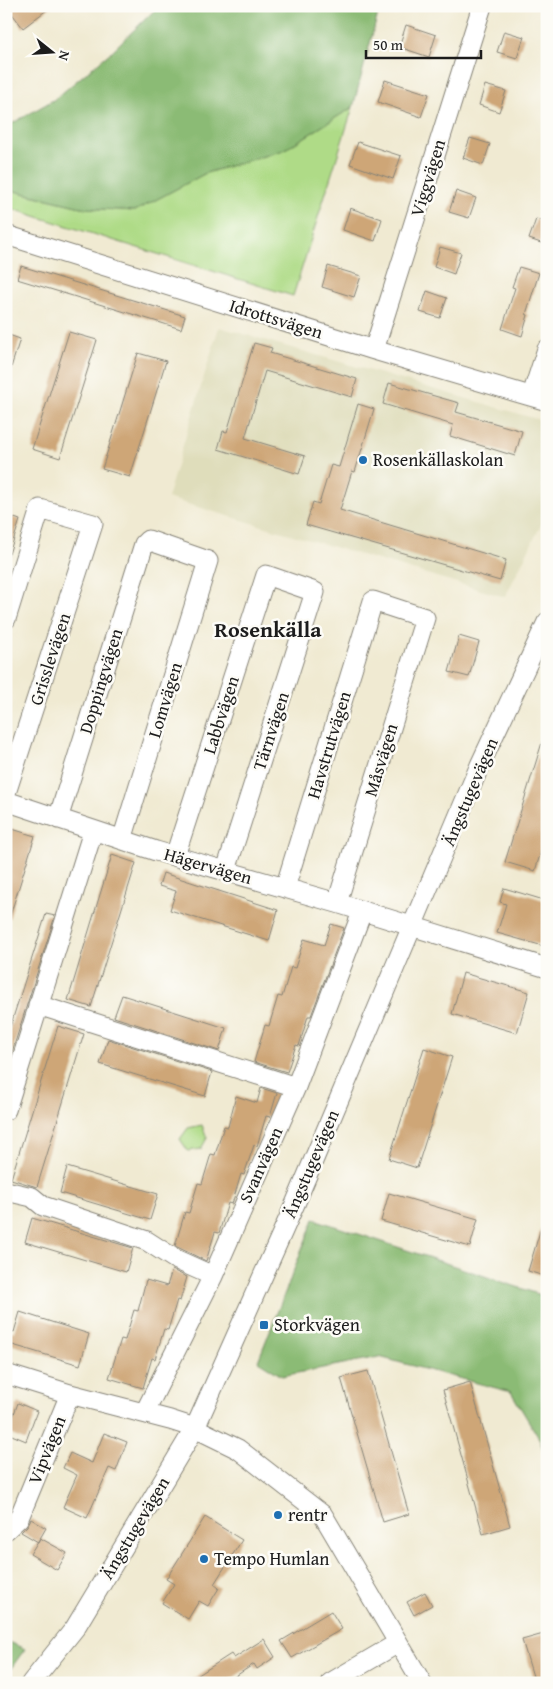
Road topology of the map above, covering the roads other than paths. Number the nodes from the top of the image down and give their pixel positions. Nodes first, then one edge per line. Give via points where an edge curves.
1 (482, 6) edge
2 (6, 235) edge
3 (547, 349) edge
4 (374, 350) junction
5 (539, 398) edge
6 (144, 544) joint
7 (266, 575) joint
8 (373, 601) joint
9 (6, 619) edge
10 (547, 622) edge
11 (6, 793) edge
12 (6, 802) edge
13 (58, 818) junction
14 (93, 831) junction
15 (122, 840) junction
16 (175, 856) junction
17 (226, 870) junction
18 (285, 888) junction
19 (336, 903) junction
20 (362, 912) junction
21 (411, 927) junction
22 (547, 968) edge
23 (38, 1005) junction
24 (296, 1087) junction
25 (6, 1110) edge
26 (6, 1191) edge
27 (213, 1276) junction
28 (6, 1374) edge
29 (70, 1394) junction
30 (145, 1412) junction
31 (195, 1428) junction
32 (6, 1530) edge
33 (398, 1643) junction
34 (31, 1683) edge
35 (330, 1683) edge
36 (422, 1683) edge

1 - 4 street, Viggvägen
2 - 4 street, Idrottsvägen
3 - 5 street
4 - 5 street, Idrottsvägen
6 - 13 street, Doppingvägen
6 - 15 street, Lomvägen via 148,540 208,560
7 - 16 street, Labbvägen
7 - 17 street, Tärnvägen via 315,592
8 - 18 street, Havstrutvägen
8 - 19 street, Måsvägen via 425,618
9 - 11 street, Grisslevägen via 40,510 94,524
10 - 21 street, Ängstugevägen via 480,765
12 - 13 street, Hägervägen
13 - 14 street, Hägervägen
14 - 15 street, Hägervägen
14 - 23 street
15 - 16 street, Hägervägen
16 - 17 street, Hägervägen
17 - 18 street, Hägervägen
18 - 19 street, Hägervägen
19 - 20 street, Hägervägen
20 - 21 street, Hägervägen
20 - 24 street, Svanvägen
21 - 22 street, Hägervägen
21 - 31 street, Ängstugevägen via 295,1204
23 - 24 street
23 - 25 street
24 - 27 street, Svanvägen
26 - 27 street via 32,1197 43,1206 147,1242
27 - 30 street, Svanvägen
28 - 29 street
29 - 30 street
29 - 32 street, Vipvägen via 19,1518
30 - 31 street
31 - 33 street via 238,1449 323,1515
31 - 34 street, Ängstugevägen via 75,1628
33 - 35 street
33 - 36 street

